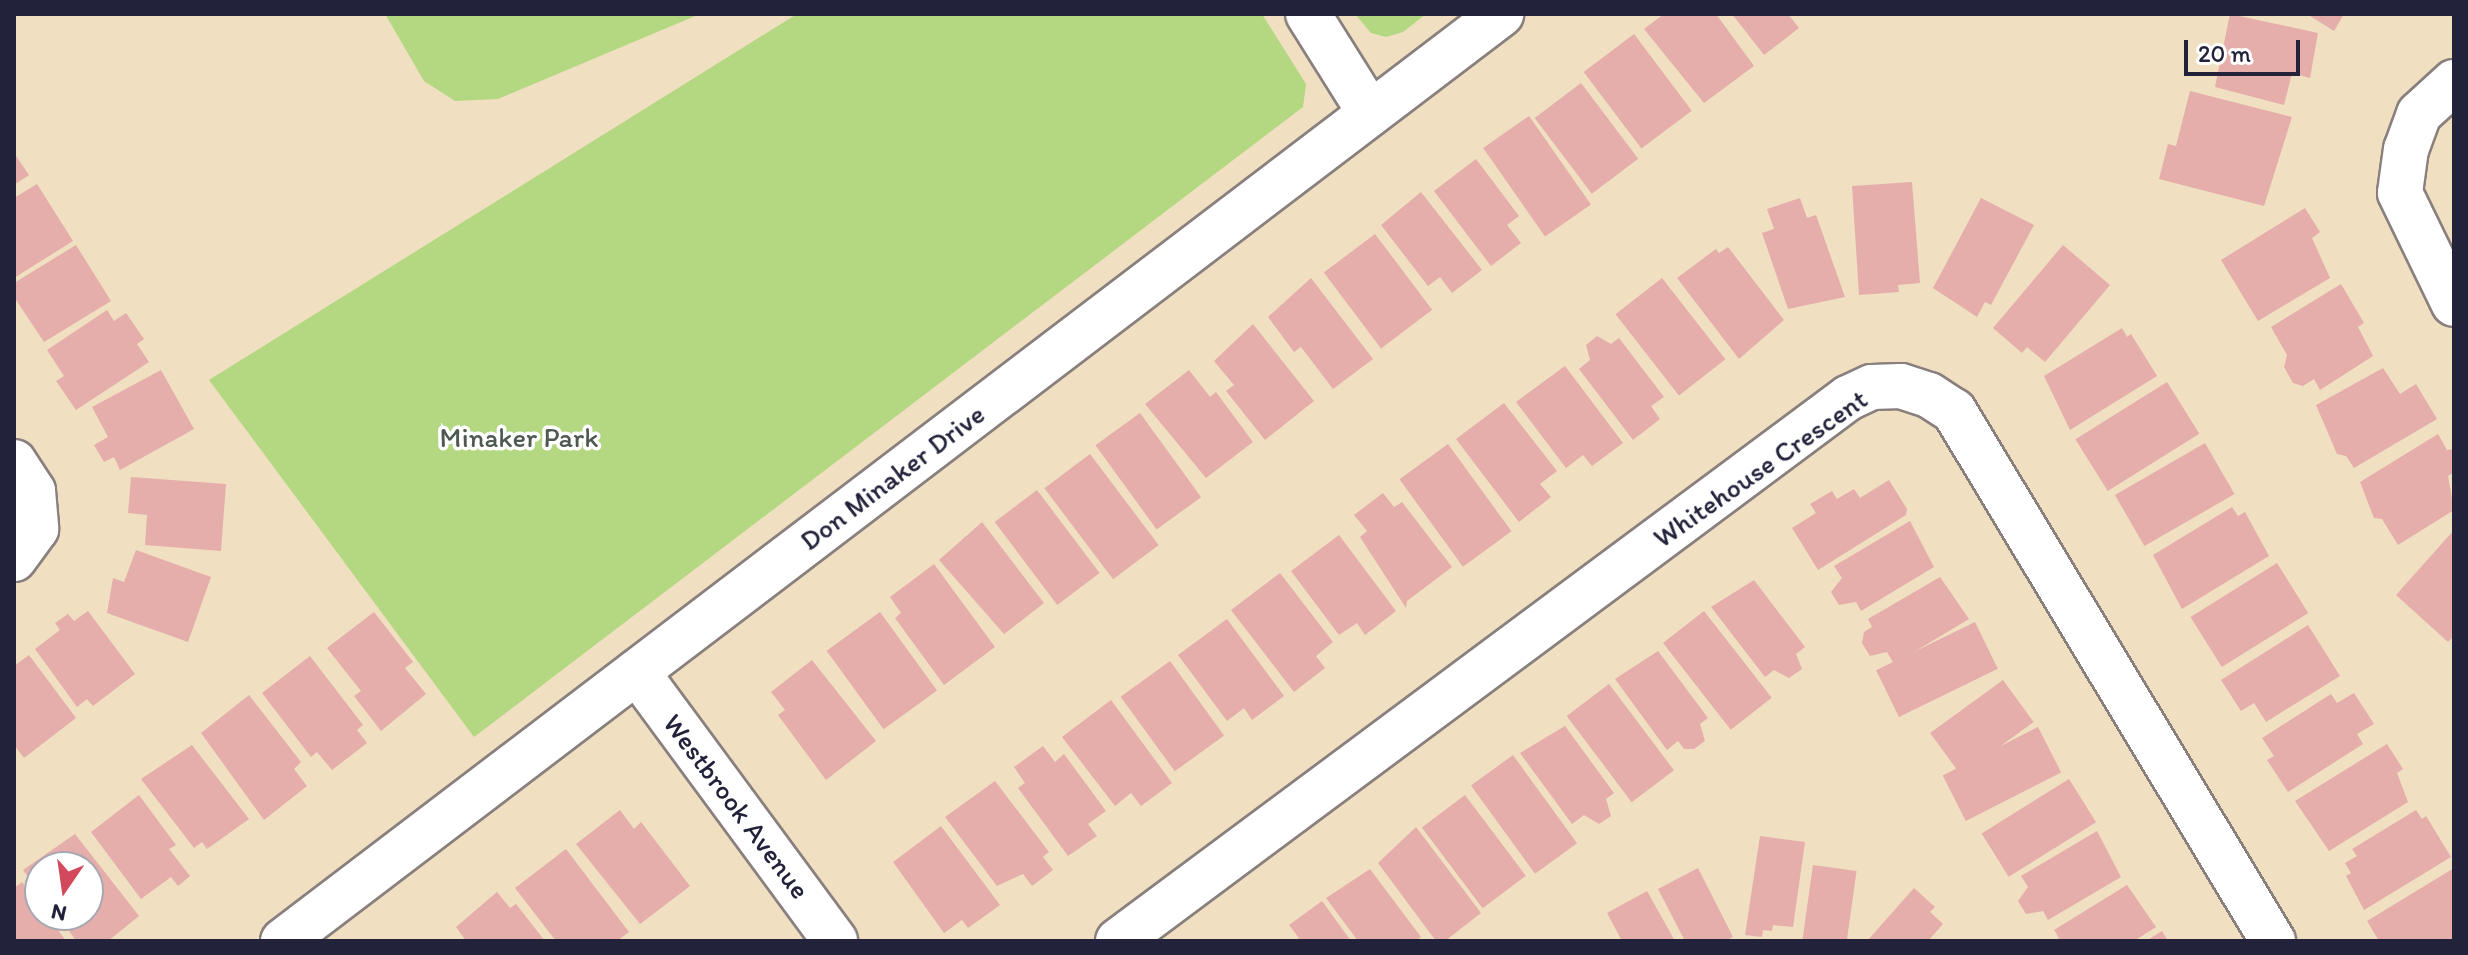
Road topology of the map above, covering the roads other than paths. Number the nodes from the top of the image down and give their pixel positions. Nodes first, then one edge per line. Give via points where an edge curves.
1 (1308, 14) edge
2 (1501, 14) edge
3 (2454, 82) edge
4 (1370, 113) junction
5 (2454, 304) edge
6 (14, 462) edge
7 (14, 559) edge
8 (637, 672) junction
9 (283, 941) edge
10 (835, 941) edge
11 (1118, 941) edge
12 (2273, 941) edge

1 - 4 street
2 - 4 street, Don Minaker Drive
3 - 5 street via 2419,114 2406,149 2400,193
4 - 8 street, Don Minaker Drive
6 - 7 street via 33,491 36,529
8 - 9 street, Don Minaker Drive
8 - 10 street, Westbrook Avenue
11 - 12 street, Whitehouse Crescent via 1848,398 1872,387 1901,386 1954,411

